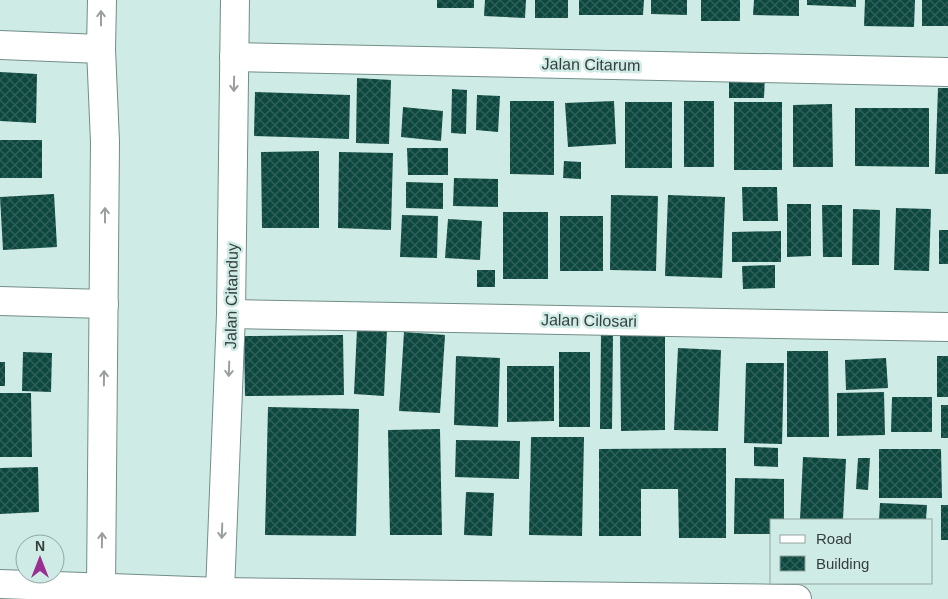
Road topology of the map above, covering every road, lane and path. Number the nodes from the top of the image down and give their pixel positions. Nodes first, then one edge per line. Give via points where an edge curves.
1 (102, 0) edge
2 (235, 0) edge
3 (0, 44) edge
4 (101, 49) junction
5 (234, 57) junction
6 (948, 72) edge
7 (0, 301) edge
8 (104, 304) junction
9 (231, 314) junction
10 (948, 327) edge
11 (0, 584) edge
12 (101, 589) junction
13 (220, 592) junction
14 (148, 595) edge
15 (797, 599) edge

4 -> 1 street
2 - 5 street, Jalan Citanduy
3 - 4 street
8 -> 4 street via 105,142
5 - 6 street, Jalan Citarum
5 -> 9 street, Jalan Citanduy
7 - 8 street
12 -> 8 street
9 - 10 street, Jalan Cilosari
9 -> 13 street, Jalan Citanduy
11 - 12 street
12 - 14 street
13 - 14 street
13 - 15 street

